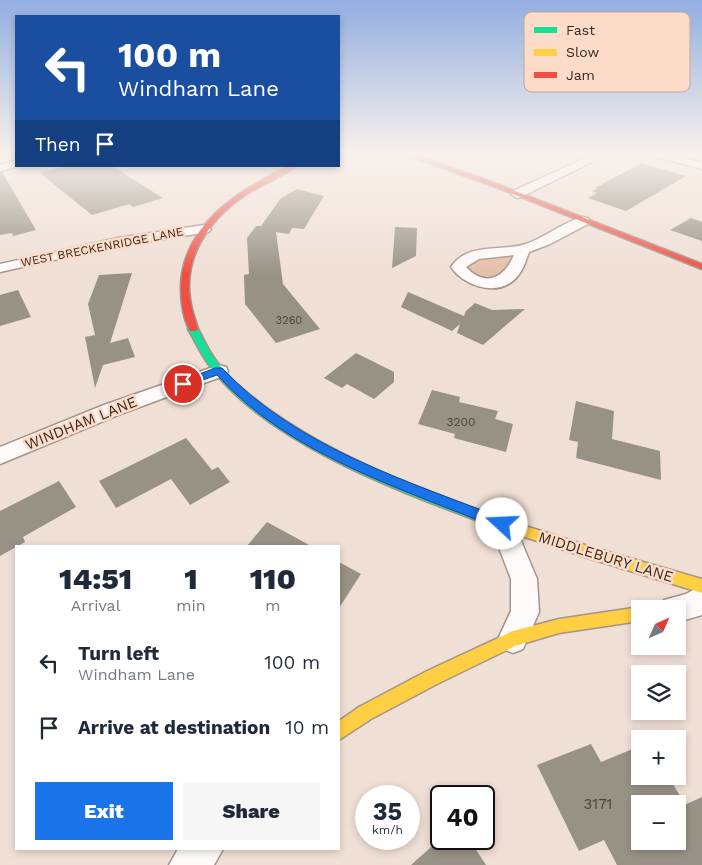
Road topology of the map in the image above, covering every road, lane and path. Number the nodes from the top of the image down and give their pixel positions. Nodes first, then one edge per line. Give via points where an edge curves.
1 (240, 194) edge
2 (517, 194) edge
3 (583, 221) junction
4 (204, 229) junction
5 (523, 250) dead end
6 (702, 267) edge
7 (0, 268) edge
8 (219, 371) junction
9 (0, 456) edge
10 (502, 524) junction
11 (702, 586) edge
12 (702, 598) edge
13 (686, 607) edge
14 (631, 615) edge
15 (513, 639) junction
16 (340, 730) edge
17 (203, 850) edge
18 (188, 865) edge

1 - 4 street, MIDDLEBURY LANE
2 - 3 street
3 - 5 street
3 - 6 street
4 - 7 street, WEST BRECKENRIDGE LANE via 118,242
4 - 8 street, MIDDLEBURY LANE via 192,247 187,264 184,287 186,311 198,340
8 - 9 street, WINDHAM LANE
8 - 10 street, MIDDLEBURY LANE via 260,410 307,440 367,470
10 - 11 street, MIDDLEBURY LANE via 611,561
10 - 15 street via 524,579 525,612
12 - 13 street
14 - 15 street via 560,626
15 - 16 street via 433,677 365,713
17 - 18 street

